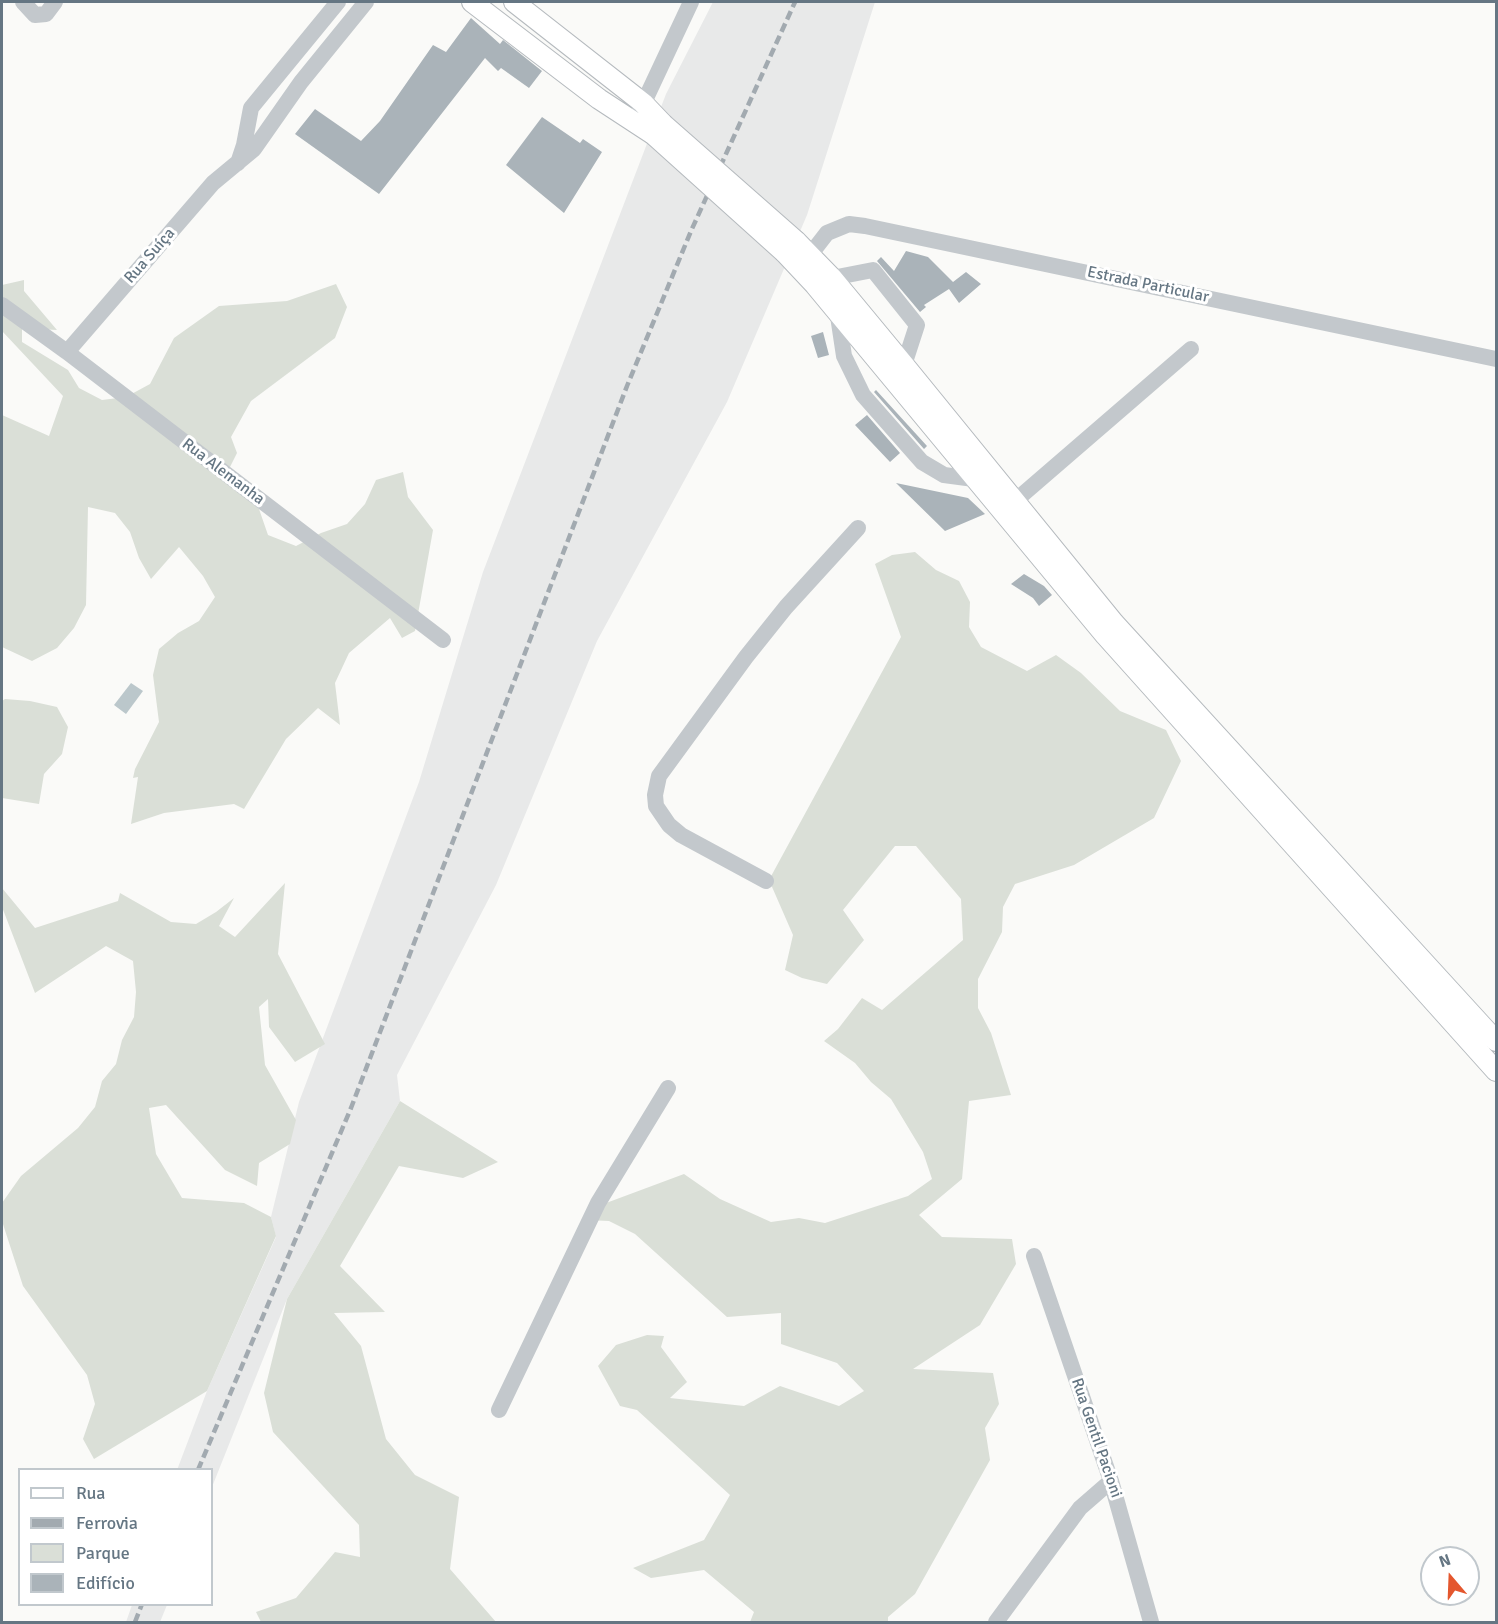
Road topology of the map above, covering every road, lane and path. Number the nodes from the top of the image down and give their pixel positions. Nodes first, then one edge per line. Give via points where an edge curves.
1 (23, 2) edge
2 (55, 2) edge
3 (338, 2) edge
4 (366, 2) edge
5 (472, 2) edge
6 (514, 2) edge
7 (691, 2) edge
8 (267, 92) junction
9 (285, 106) junction
10 (639, 112) junction
11 (237, 164) junction
12 (798, 254) junction
13 (832, 278) junction
14 (2, 305) edge
15 (838, 316) junction
16 (1191, 349) dead end
17 (67, 352) junction
18 (1497, 359) edge
19 (904, 365) junction
20 (974, 479) junction
21 (1015, 501) junction
22 (858, 528) dead end
23 (443, 640) dead end
24 (766, 881) dead end
25 (1497, 1041) edge
26 (1497, 1071) edge
27 (669, 1088) dead end
28 (1034, 1256) dead end
29 (499, 1410) dead end
30 (1111, 1481) junction
31 (996, 1623) edge
32 (1151, 1623) edge

1 - 2 street via 35,15 46,14
3 - 8 street
4 - 9 street, Rua Suíça
5 - 10 main road via 599,99
6 - 10 main road
7 - 10 street
8 - 9 street via 263,101 266,110
8 - 11 street via 251,108
9 - 11 street, Rua Suíça via 254,149
10 - 12 main road, bridge
11 - 17 street, Rua Suíça via 213,183
12 - 13 main road
12 - 15 main road
12 - 18 street, Estrada Particular via 836,227 865,226
13 - 19 main road
13 - 19 street via 873,270 917,325
14 - 17 street, Rua Alemanha
15 - 20 main road
15 - 20 street via 844,356 863,395 922,462 944,475
16 - 21 street
17 - 23 street, Rua Alemanha
19 - 21 main road
20 - 26 main road via 1120,653
21 - 25 main road via 1114,623
22 - 24 street via 786,607 659,776 656,806 669,825
27 - 29 street via 598,1203
28 - 30 street, Rua Gentil Pacioni
30 - 31 street via 1080,1508
30 - 32 street, Rua Gentil Pacioni

